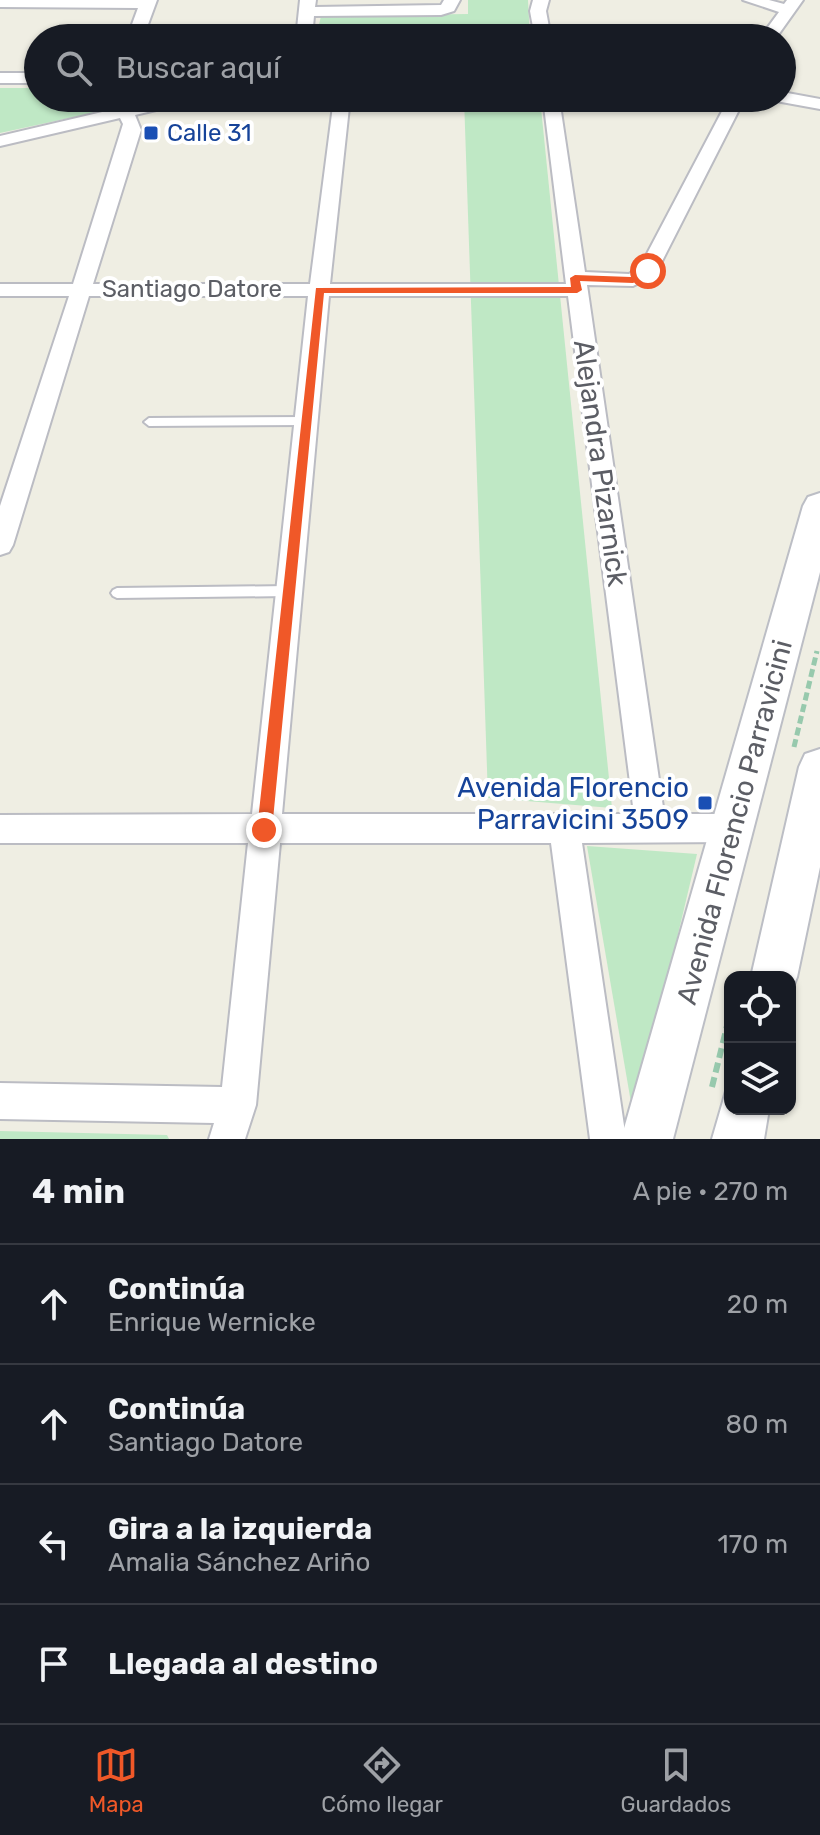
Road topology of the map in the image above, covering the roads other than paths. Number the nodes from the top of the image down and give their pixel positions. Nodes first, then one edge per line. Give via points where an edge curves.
1 (452, 0) edge
2 (541, 0) edge
3 (751, 0) edge
4 (0, 2) edge
5 (148, 2) edge
6 (791, 4) edge
7 (308, 6) edge
8 (140, 24) edge
9 (540, 24) edge
10 (777, 24) edge
11 (0, 78) edge
12 (24, 78) edge
13 (796, 100) edge
14 (820, 104) edge
15 (98, 112) edge
16 (126, 112) edge
17 (340, 112) edge
18 (553, 112) edge
19 (730, 112) edge
20 (0, 141) edge
21 (576, 284) junction
22 (83, 289) junction
23 (0, 290) edge
24 (319, 290) junction
25 (306, 421) junction
26 (149, 422) dead end
27 (820, 506) edge
28 (0, 545) edge
29 (288, 591) junction
30 (117, 593) dead end
31 (820, 767) edge
32 (734, 828) junction
33 (0, 829) edge
34 (651, 829) junction
35 (264, 830) junction
36 (565, 830) junction
37 (775, 971) edge
38 (0, 1101) edge
39 (238, 1105) junction
40 (731, 1115) edge
41 (227, 1139) edge
42 (608, 1139) edge
43 (647, 1139) edge
44 (738, 1139) edge

1 - 7 street via 441,10
2 - 9 street
3 - 6 street
4 - 5 street
5 - 8 street
6 - 10 street
11 - 12 street
13 - 14 street
15 - 20 street
16 - 22 street via 132,130
17 - 24 street
18 - 21 street, Alejandra Pizarnick
19 - 21 street, Santiago Datore via 648,271 633,280
21 - 24 street, Santiago Datore
21 - 34 street, Alejandra Pizarnick
22 - 23 street, Santiago Datore
22 - 24 street, Santiago Datore
22 - 28 street
24 - 25 street
25 - 26 lane
25 - 29 street
27 - 32 main road, Avenida Florencio Parravicini
29 - 30 lane
29 - 35 street
31 - 37 main road
32 - 34 street
32 - 43 main road, Avenida Florencio Parravicini
33 - 35 street
34 - 36 street
35 - 36 street
35 - 39 street
36 - 42 street
38 - 39 street
39 - 41 street
40 - 44 main road

